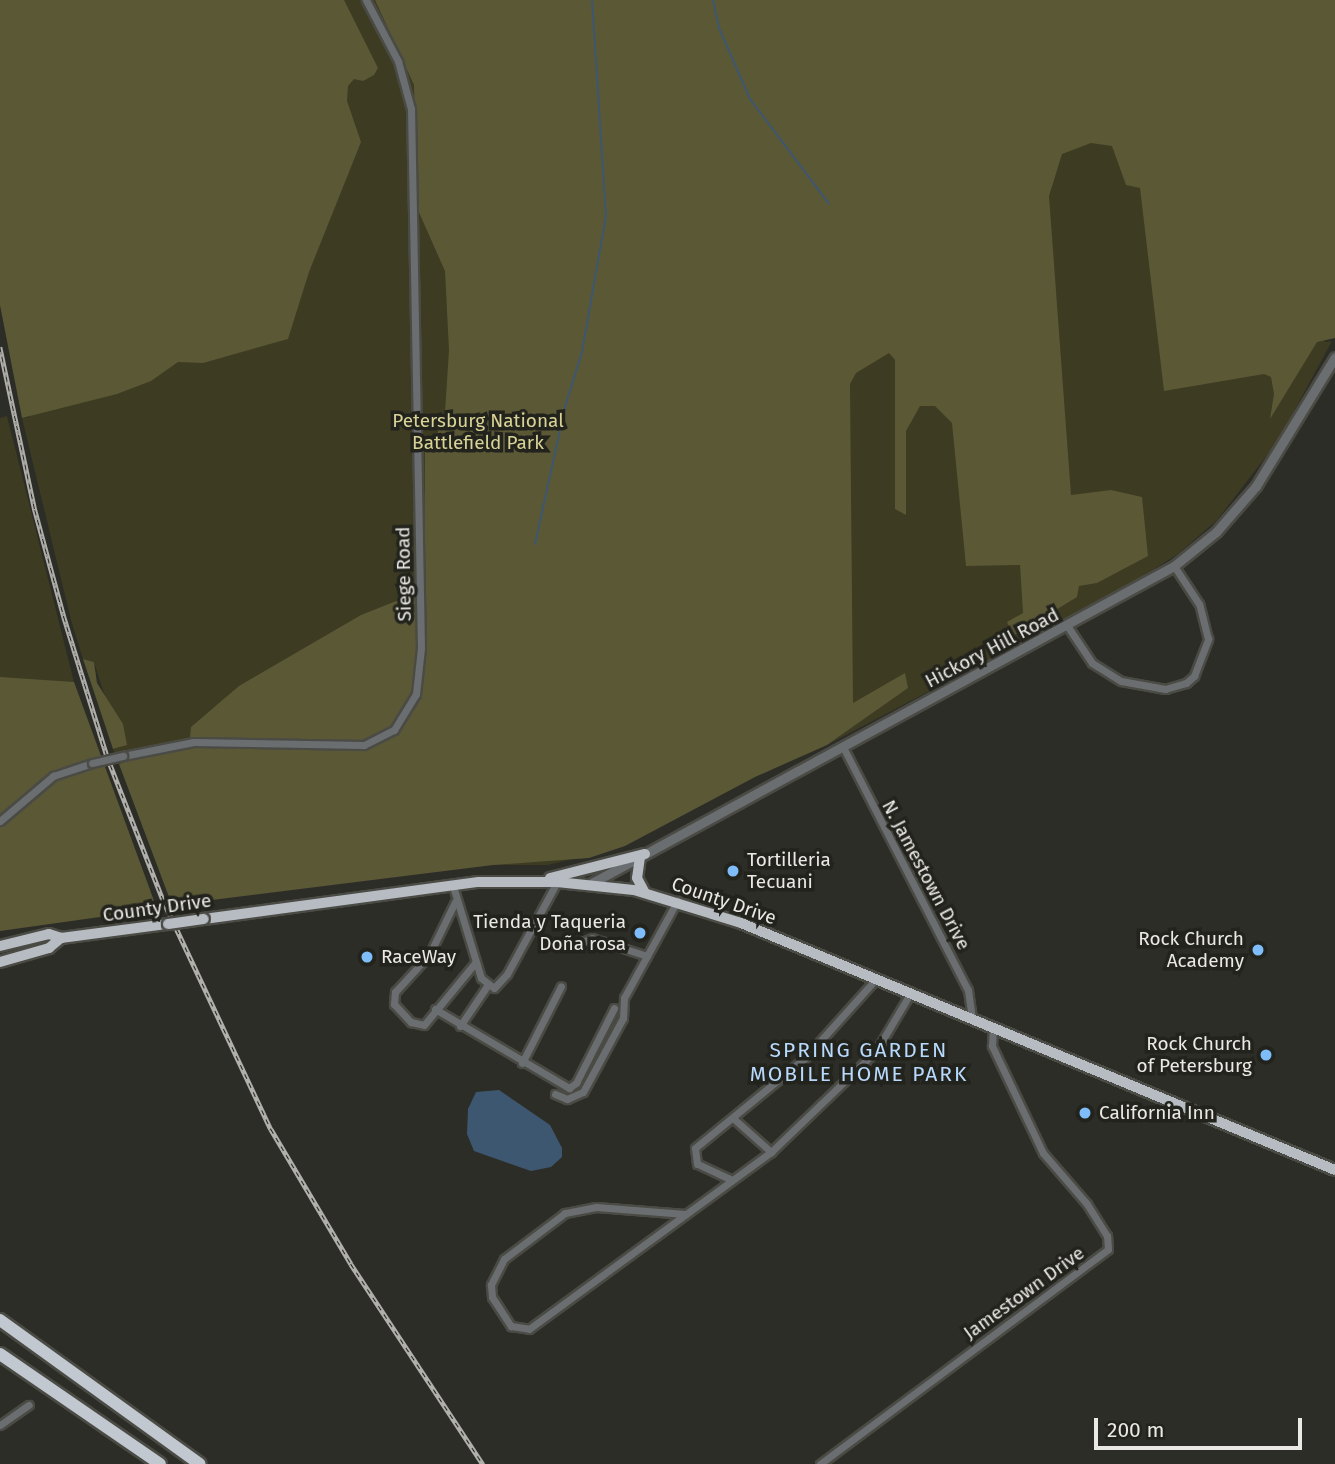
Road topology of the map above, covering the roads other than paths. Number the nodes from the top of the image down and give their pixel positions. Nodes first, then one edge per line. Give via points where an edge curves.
1 (366, 0) edge
2 (1335, 357) edge
3 (1174, 566) junction
4 (1068, 627) junction
5 (843, 747) junction
6 (0, 821) edge
7 (642, 855) junction
8 (536, 881) junction
9 (557, 882) junction
10 (590, 884) junction
11 (453, 886) junction
12 (645, 893) junction
13 (677, 901) junction
14 (455, 902) junction
15 (61, 938) junction
16 (0, 941) edge
17 (17, 941) junction
18 (575, 945) dead end
19 (0, 946) edge
20 (648, 956) junction
21 (0, 962) edge
22 (475, 963) junction
23 (875, 980) junction
24 (487, 986) junction
25 (561, 986) dead end
26 (911, 994) junction
27 (614, 1008) dead end
28 (435, 1009) junction
29 (972, 1020) junction
30 (460, 1026) junction
31 (993, 1028) junction
32 (522, 1063) junction
33 (555, 1094) dead end
34 (734, 1119) junction
35 (771, 1152) junction
36 (1335, 1170) edge
37 (732, 1180) junction
38 (685, 1214) junction
39 (0, 1320) edge
40 (0, 1330) edge
41 (0, 1354) edge
42 (0, 1360) edge
43 (33, 1376) junction
44 (86, 1382) junction
45 (29, 1405) dead end
46 (0, 1425) edge
47 (160, 1464) edge
48 (200, 1464) edge
49 (820, 1464) edge

1 - 6 street, Siege Road, bridge via 398,61 411,109 421,648 416,694 394,730 365,745 194,742 123,756 53,776
2 - 3 street, Hickory Hill Road via 1256,486 1216,532
3 - 4 street, Hickory Hill Road
3 - 4 street via 1199,604 1208,639 1194,676 1186,683 1164,689 1121,681 1092,663
4 - 5 street, Hickory Hill Road
5 - 7 street, Hickory Hill Road
5 - 29 street, N. Jamestown Drive via 968,990
7 - 8 highway
7 - 10 street, Hickory Hill Road
7 - 12 highway via 637,878
8 - 9 highway, County Drive
8 - 11 highway, County Drive
9 - 10 highway, County Drive
9 - 24 street via 508,974 498,986
10 - 12 highway, County Drive
11 - 14 street
11 - 15 highway, County Drive, bridge
12 - 13 highway, County Drive
13 - 20 street
13 - 23 highway, County Drive
14 - 22 street
14 - 28 street via 429,955 393,997 399,1011 418,1025 424,1025
15 - 17 highway, County Drive via 49,934
15 - 21 highway, County Drive via 49,948
16 - 17 highway
17 - 19 highway, County Drive
18 - 20 street via 592,938
20 - 33 street via 624,998 623,1018 583,1092 567,1099
22 - 24 street
22 - 28 street
23 - 26 highway, County Drive
23 - 34 street via 805,1058
24 - 30 street
25 - 32 street
26 - 29 highway, County Drive
26 - 35 street via 876,1051
27 - 32 street via 573,1086 563,1087
28 - 30 street
29 - 31 highway, County Drive
30 - 32 street
31 - 36 highway, County Drive
31 - 49 street, Jamestown Drive via 992,1046 1043,1153 1087,1204 1108,1239 1108,1248
34 - 35 street
34 - 37 street via 702,1141 693,1156 697,1164
35 - 37 street
37 - 38 street
38 - 38 street via 529,1329 511,1326 492,1297 491,1284 504,1259 565,1213 596,1207
39 - 44 highway
40 - 44 highway
41 - 43 highway
42 - 43 highway
43 - 47 highway
44 - 48 highway
45 - 46 street

